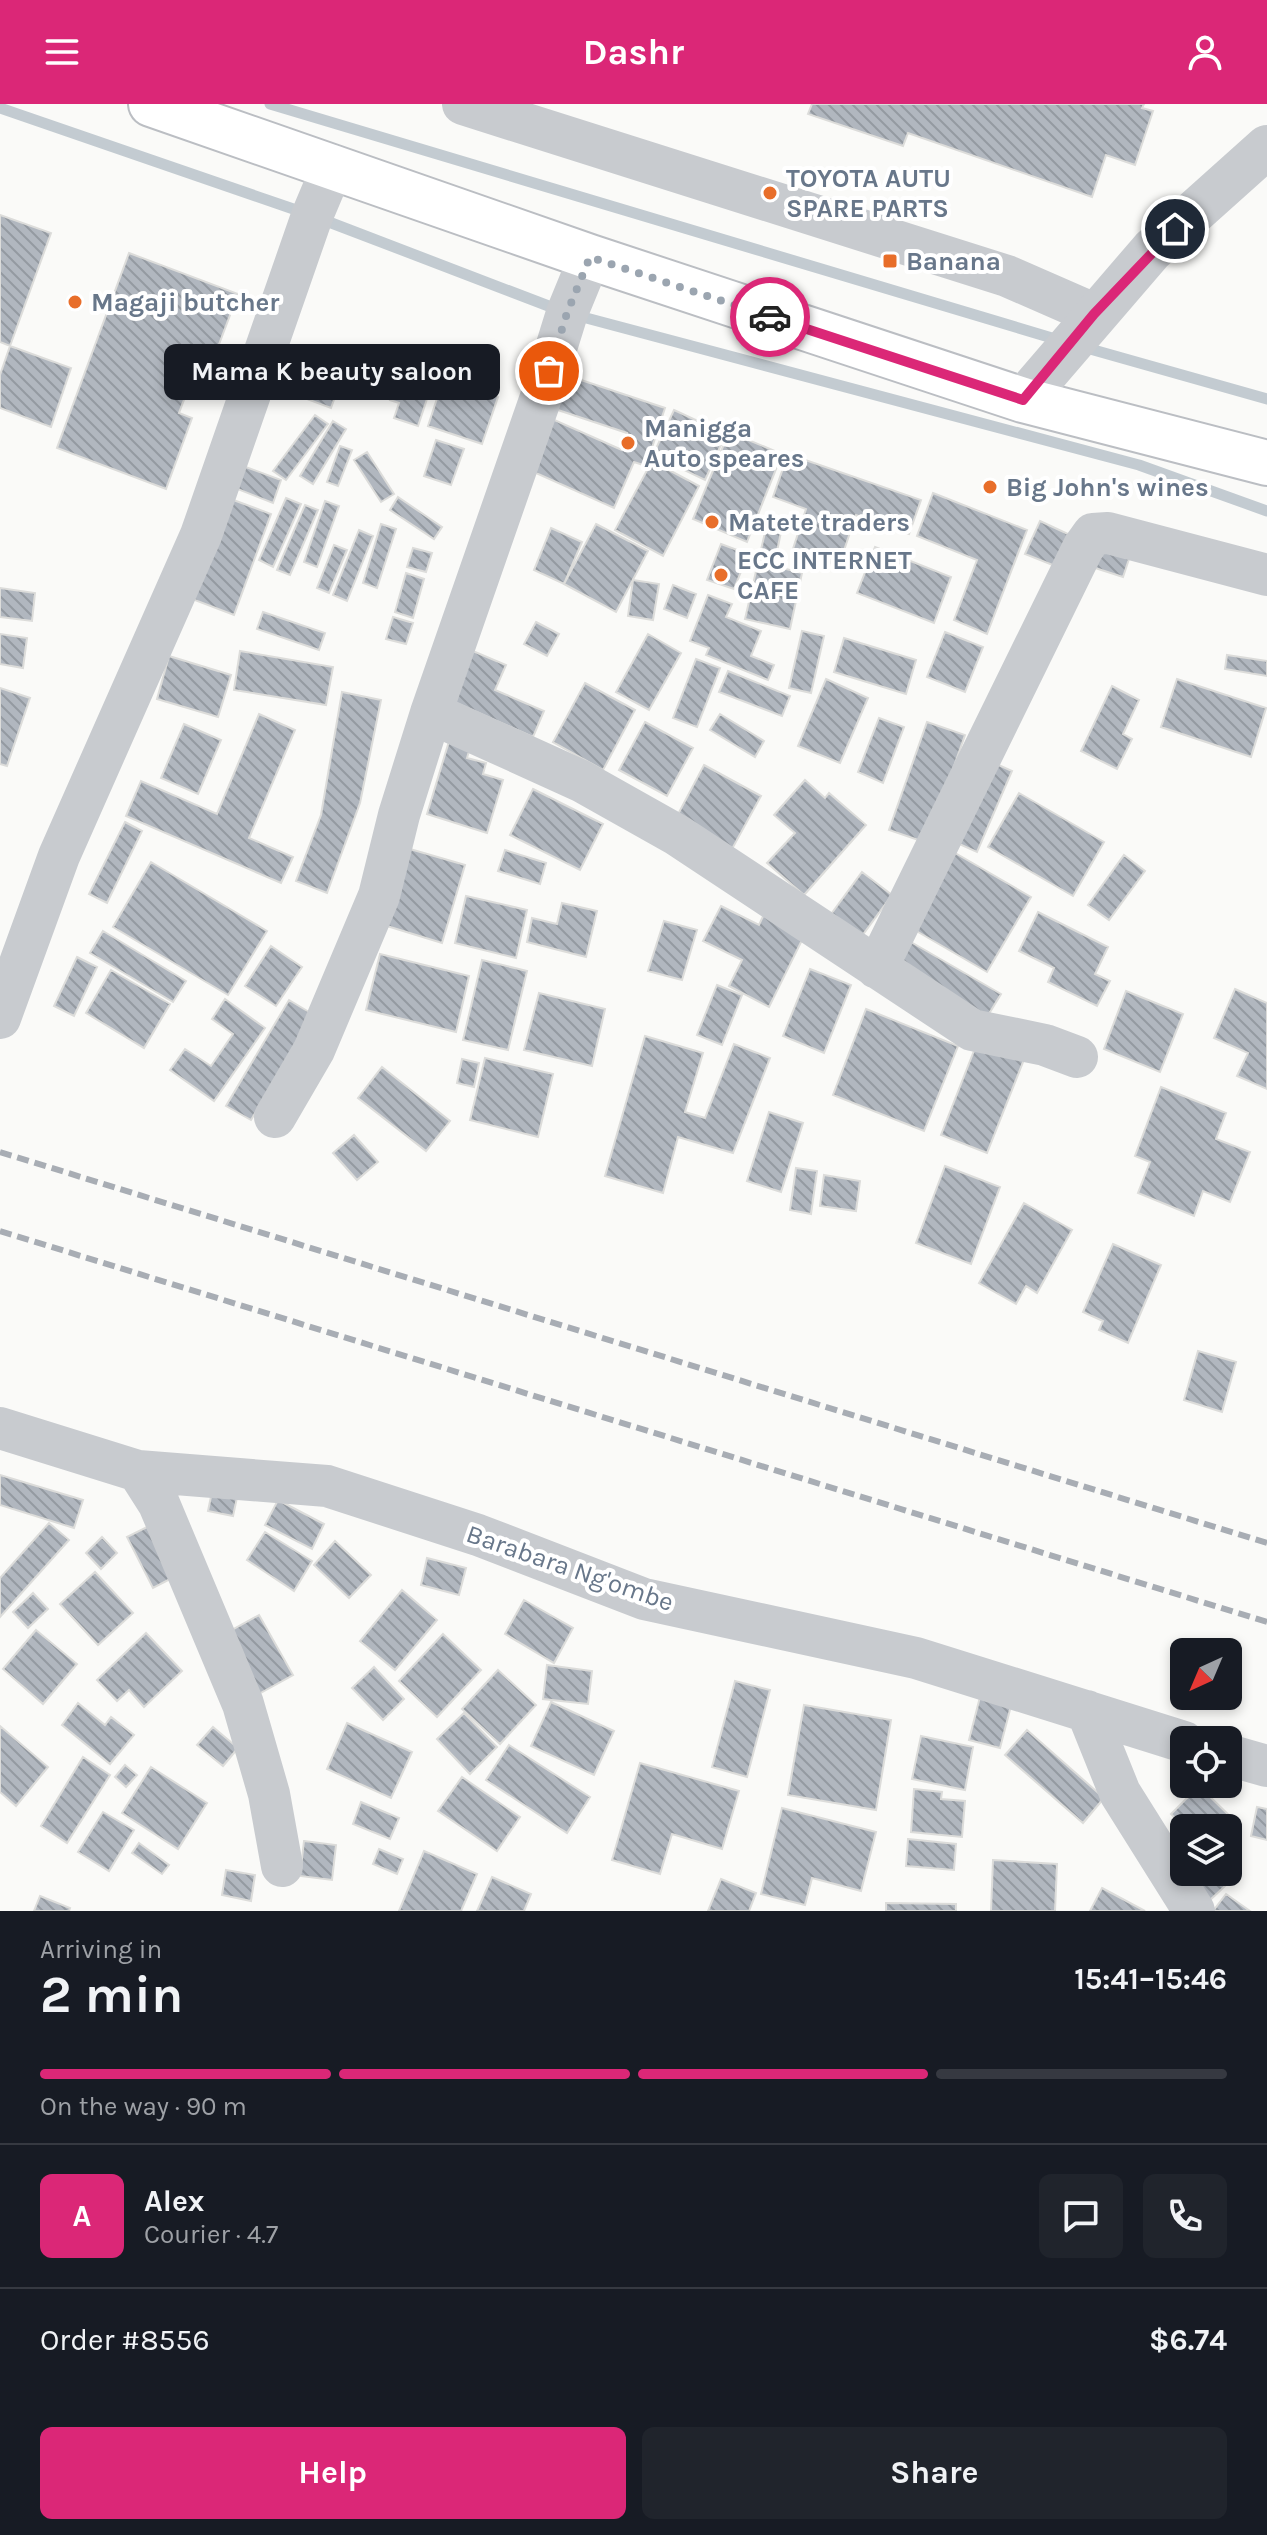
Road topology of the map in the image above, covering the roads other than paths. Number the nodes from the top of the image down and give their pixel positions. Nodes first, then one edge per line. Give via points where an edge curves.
1 (151, 104) edge
2 (463, 104) edge
3 (1267, 147) edge
4 (333, 166) junction
5 (590, 257) junction
6 (1094, 314) junction
7 (1023, 400) junction
8 (1267, 463) edge
9 (1267, 575) edge
10 (431, 713) junction
11 (877, 968) junction
12 (0, 1018) edge
13 (1077, 1057) dead end
14 (275, 1117) dead end
15 (0, 1428) edge
16 (138, 1471) junction
17 (1087, 1711) junction
18 (1170, 1738) edge
19 (1242, 1759) edge
20 (1267, 1766) edge
21 (282, 1866) dead end
22 (1194, 1911) edge

1 - 4 main road
2 - 6 street via 1007,276
3 - 6 street via 1152,250
4 - 5 main road
4 - 12 street via 201,535 59,856
5 - 7 main road
5 - 10 street
6 - 7 street
7 - 8 main road
9 - 11 street via 1108,533 1093,534
10 - 11 street via 581,781 677,835
10 - 14 street via 379,896 351,970
11 - 13 street via 972,1030
15 - 16 street, Barabara Ng'ombe
16 - 17 street, Barabara Ng'ombe via 327,1486 478,1535 644,1599 916,1658
16 - 21 street via 159,1504 243,1704 269,1794
17 - 18 street, Barabara Ng'ombe
17 - 22 street via 1120,1793
19 - 20 street

